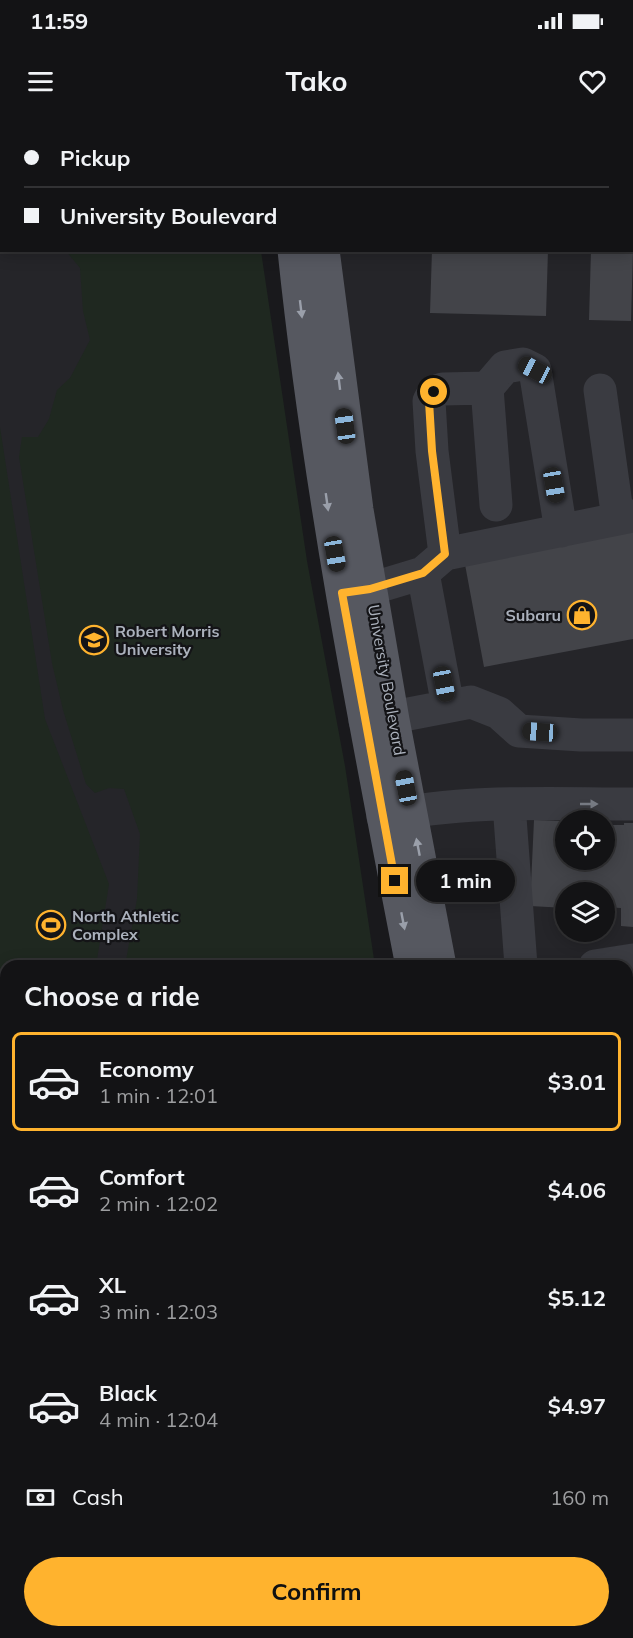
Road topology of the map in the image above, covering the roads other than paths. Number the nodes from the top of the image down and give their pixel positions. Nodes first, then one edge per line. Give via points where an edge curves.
1 (294, 252) edge
2 (323, 252) edge
3 (487, 388) junction
4 (600, 390) dead end
5 (496, 505) dead end
6 (625, 518) edge
7 (561, 531) junction
8 (434, 563) junction
9 (356, 591) junction
10 (448, 706) junction
11 (379, 719) junction
12 (633, 735) edge
13 (509, 804) junction
14 (633, 804) edge
15 (397, 814) junction
16 (411, 960) edge
17 (438, 960) edge
18 (521, 960) edge

1 -> 9 main road, University Boulevard via 321,461
9 -> 2 main road, University Boulevard via 357,510
3 - 5 lane
3 - 7 lane via 505,366 523,364 535,370
3 - 8 lane via 443,389 434,392 429,401
4 - 6 lane
6 - 7 lane
7 - 8 lane
8 - 9 lane
8 - 10 lane
9 - 11 main road, University Boulevard
10 - 11 lane
10 - 12 lane via 471,702 499,713 519,731
11 - 15 main road, University Boulevard
13 -> 14 lane
13 - 15 lane
13 - 18 lane
15 -> 16 main road, University Boulevard
17 -> 15 main road, University Boulevard

